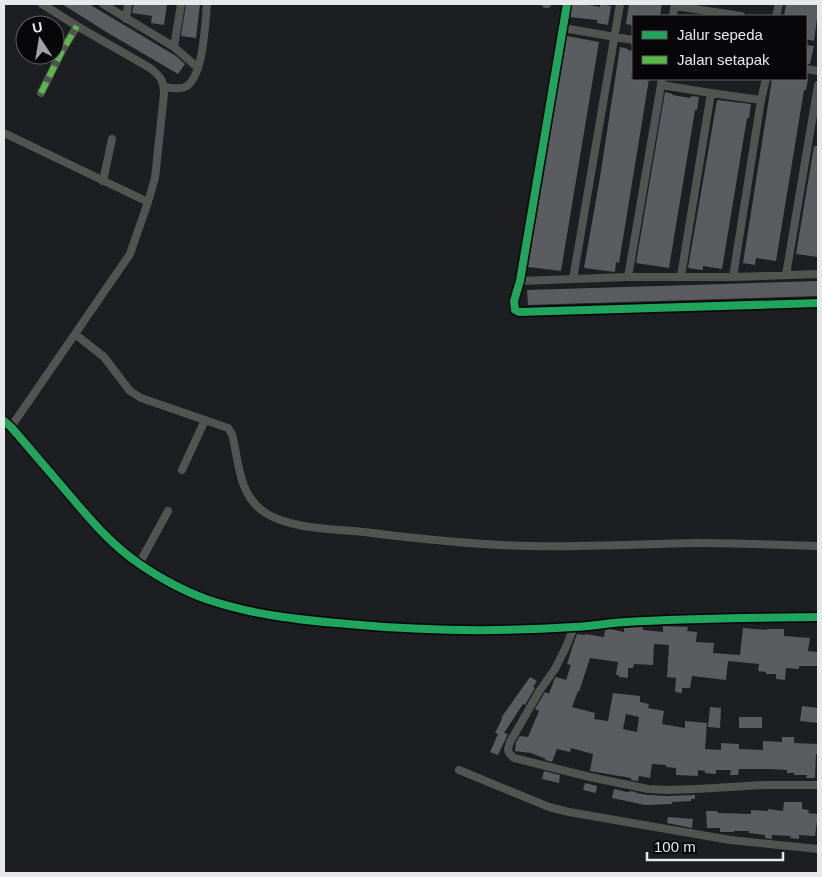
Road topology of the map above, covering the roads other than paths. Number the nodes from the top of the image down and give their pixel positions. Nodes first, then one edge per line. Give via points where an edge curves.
1 (42, 4) edge
2 (103, 4) edge
3 (128, 4) edge
4 (180, 4) edge
5 (207, 4) edge
6 (567, 4) edge
7 (620, 4) edge
8 (728, 4) edge
9 (675, 5) edge
10 (726, 14) junction
11 (734, 15) edge
12 (126, 18) junction
13 (76, 26) junction
14 (563, 28) junction
15 (614, 37) junction
16 (632, 40) edge
17 (174, 47) junction
18 (198, 68) junction
19 (766, 80) edge
20 (661, 82) edge
21 (818, 84) edge
22 (164, 87) junction
23 (41, 93) dead end
24 (711, 94) junction
25 (761, 100) junction
26 (4, 133) edge
27 (112, 139) dead end
28 (103, 181) junction
29 (148, 202) junction
30 (818, 274) edge
31 (786, 275) junction
32 (682, 276) junction
33 (628, 277) junction
34 (733, 277) junction
35 (573, 279) junction
36 (520, 282) junction
37 (818, 303) edge
38 (75, 334) junction
39 (205, 420) junction
40 (4, 421) edge
41 (11, 427) junction
42 (182, 470) dead end
43 (168, 511) dead end
44 (818, 546) edge
45 (139, 564) junction
46 (818, 617) edge
47 (574, 627) junction
48 (459, 770) dead end
49 (818, 785) edge
50 (818, 849) edge

1 - 13 street
2 - 12 street
3 - 12 street
4 - 17 street
5 - 18 street
6 - 14 street
7 - 15 street
8 - 10 street
9 - 10 street
10 - 11 street
12 - 17 street
13 - 22 street via 150,68 160,77
13 - 23 street
14 - 15 street
14 - 36 street
15 - 16 street
15 - 35 street
17 - 18 street
18 - 22 street via 187,86
19 - 25 street
20 - 24 street
20 - 33 street
21 - 31 street
22 - 29 street via 155,178
24 - 25 street
24 - 32 street
25 - 34 street
26 - 28 street
27 - 28 street
28 - 29 street
29 - 38 street via 130,254
30 - 31 street
31 - 34 street
32 - 33 street
32 - 34 street
33 - 35 street
35 - 36 street
36 - 37 street via 514,305 519,312
38 - 39 street via 104,357 133,394
38 - 41 street
39 - 42 street
39 - 44 street via 231,431 247,493 264,512 288,523 427,540 530,546 697,543
40 - 41 street
41 - 45 street via 98,529
43 - 45 street
45 - 47 street via 205,599 296,619 420,629
46 - 47 street via 718,618
47 - 49 street via 555,669 510,742 508,749 514,758 648,789
48 - 50 street via 568,812 730,840

